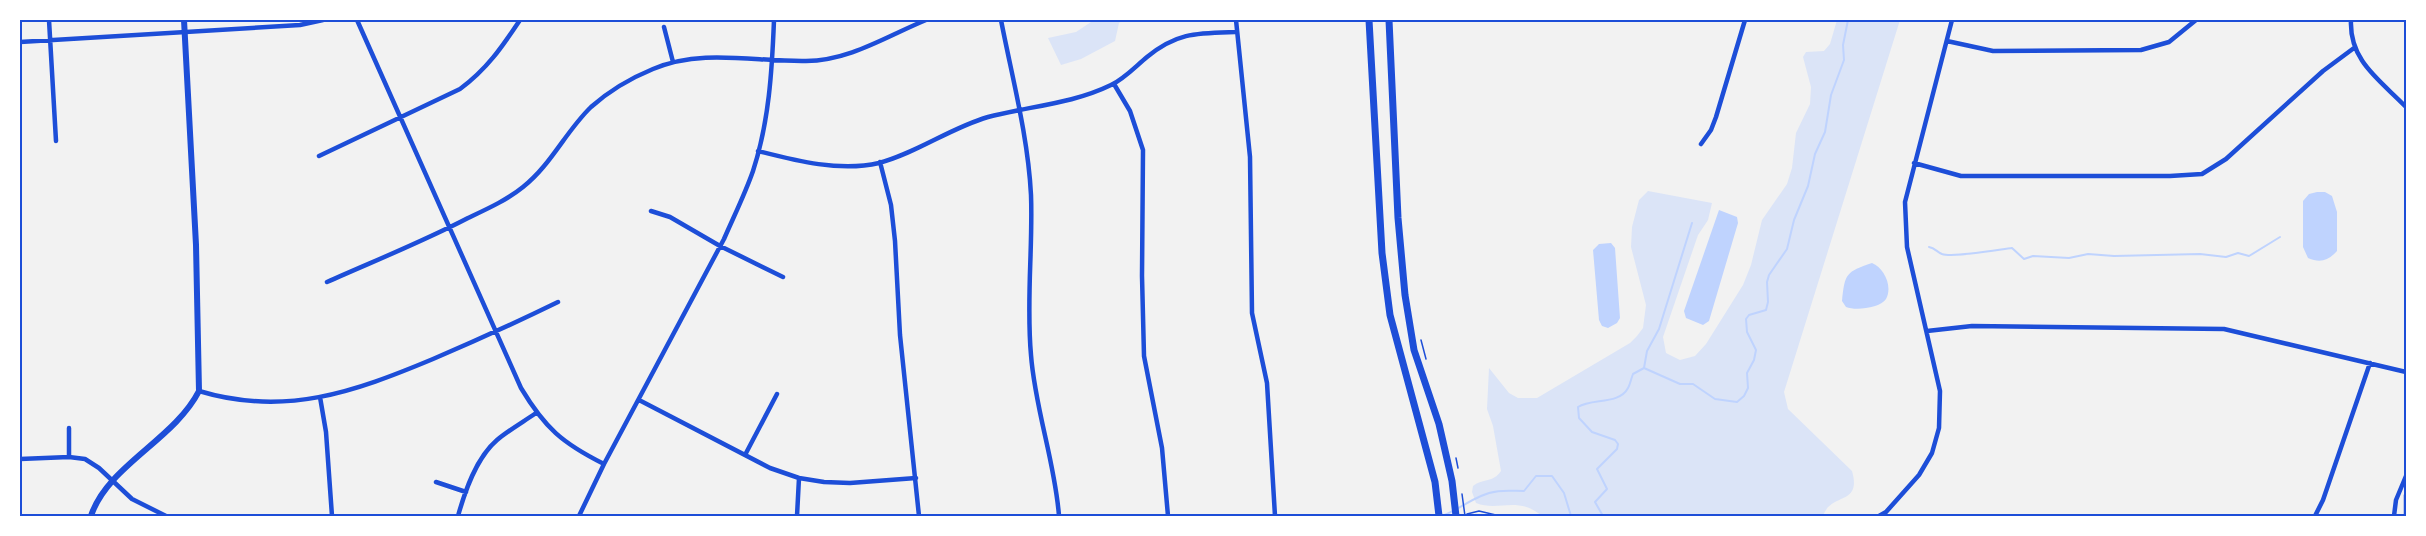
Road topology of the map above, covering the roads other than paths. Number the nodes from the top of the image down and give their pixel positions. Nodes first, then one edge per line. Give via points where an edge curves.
1 (49, 20) edge
2 (184, 20) edge
3 (323, 20) edge
4 (357, 20) edge
5 (520, 20) edge
6 (774, 20) edge
7 (926, 20) edge
8 (1001, 20) edge
9 (1236, 20) edge
10 (1369, 20) edge
11 (1389, 20) edge
12 (1745, 20) edge
13 (1952, 20) edge
14 (2196, 20) edge
15 (2351, 20) edge
16 (664, 27) dead end
17 (184, 32) junction
18 (1235, 32) junction
19 (50, 40) junction
20 (1947, 41) junction
21 (20, 42) edge
22 (2354, 48) junction
23 (773, 59) junction
24 (673, 62) junction
25 (1114, 84) junction
26 (2406, 107) edge
27 (1019, 111) junction
28 (401, 118) junction
29 (56, 141) dead end
30 (1701, 144) dead end
31 (758, 151) junction
32 (319, 156) dead end
33 (880, 162) junction
34 (1914, 163) junction
35 (651, 211) dead end
36 (448, 228) junction
37 (720, 246) junction
38 (783, 277) dead end
39 (327, 282) dead end
40 (558, 302) dead end
41 (496, 332) junction
42 (1927, 332) junction
43 (2370, 363) junction
44 (2406, 372) edge
45 (199, 391) junction
46 (777, 394) dead end
47 (320, 398) junction
48 (639, 400) junction
49 (537, 413) junction
50 (69, 428) dead end
51 (746, 456) junction
52 (69, 457) junction
53 (20, 459) edge
54 (604, 464) junction
55 (2406, 476) edge
56 (799, 478) junction
57 (915, 478) junction
58 (113, 482) junction
59 (436, 482) dead end
60 (466, 492) junction
61 (2406, 495) edge
62 (1883, 515) edge
63 (91, 516) edge
64 (166, 516) edge
65 (332, 516) edge
66 (458, 516) edge
67 (579, 516) edge
68 (797, 516) edge
69 (920, 516) edge
70 (1059, 516) edge
71 (1168, 516) edge
72 (1275, 516) edge
73 (1439, 516) edge
74 (1458, 516) edge
75 (2315, 516) edge
76 (2394, 516) edge
77 (2406, 516) edge

1 - 19 street
2 - 17 street
3 - 17 street via 300,25
4 - 28 street
5 - 28 street via 480,75
6 - 23 street
7 - 23 street via 835,58
8 - 27 street
9 - 18 street
10 - 73 main road via 1382,253 1390,315 1435,482
11 - 74 main road via 1405,295 1414,350 1439,424
12 - 30 street via 1712,130
13 - 20 street
14 - 20 street via 2169,42 2141,50 1993,51
15 - 22 street
16 - 24 street
17 - 19 street
17 - 45 street
18 - 25 street via 1173,39
18 - 72 street via 1250,157 1252,313 1268,392
19 - 21 street
19 - 29 street
20 - 34 street
22 - 26 street via 2373,75
22 - 34 street via 2226,159 2202,174 1961,176
23 - 24 street via 723,57
23 - 31 street
24 - 36 street via 610,92 590,108 524,186
25 - 27 street via 1081,99
25 - 71 street via 1130,111 1143,150 1144,356 1162,448
27 - 33 street via 970,123
27 - 70 street via 1031,195 1031,357
28 - 32 street
28 - 36 street
31 - 33 street via 834,166
31 - 37 street via 742,201
33 - 57 street via 896,241 900,335
34 - 42 street via 1905,202 1907,247
35 - 37 street via 670,217
36 - 39 street
36 - 41 street
37 - 38 street
37 - 48 street
40 - 41 street
41 - 47 street via 382,380
41 - 49 street
42 - 43 street via 1972,326 2224,329
42 - 62 street via 1941,403 1936,441 1919,475
43 - 44 street
43 - 75 street
45 - 47 street via 235,401 267,403
45 - 58 street via 191,407 165,435
46 - 51 street
47 - 65 street
48 - 51 street
48 - 54 street
49 - 54 street via 559,438
49 - 60 street via 496,441
50 - 52 street
51 - 56 street
52 - 53 street
52 - 58 street via 86,459
54 - 67 street
55 - 76 street
56 - 57 street via 850,483
56 - 68 street
57 - 69 street
58 - 63 street
58 - 64 street via 132,499
59 - 60 street
60 - 66 street
61 - 77 street

